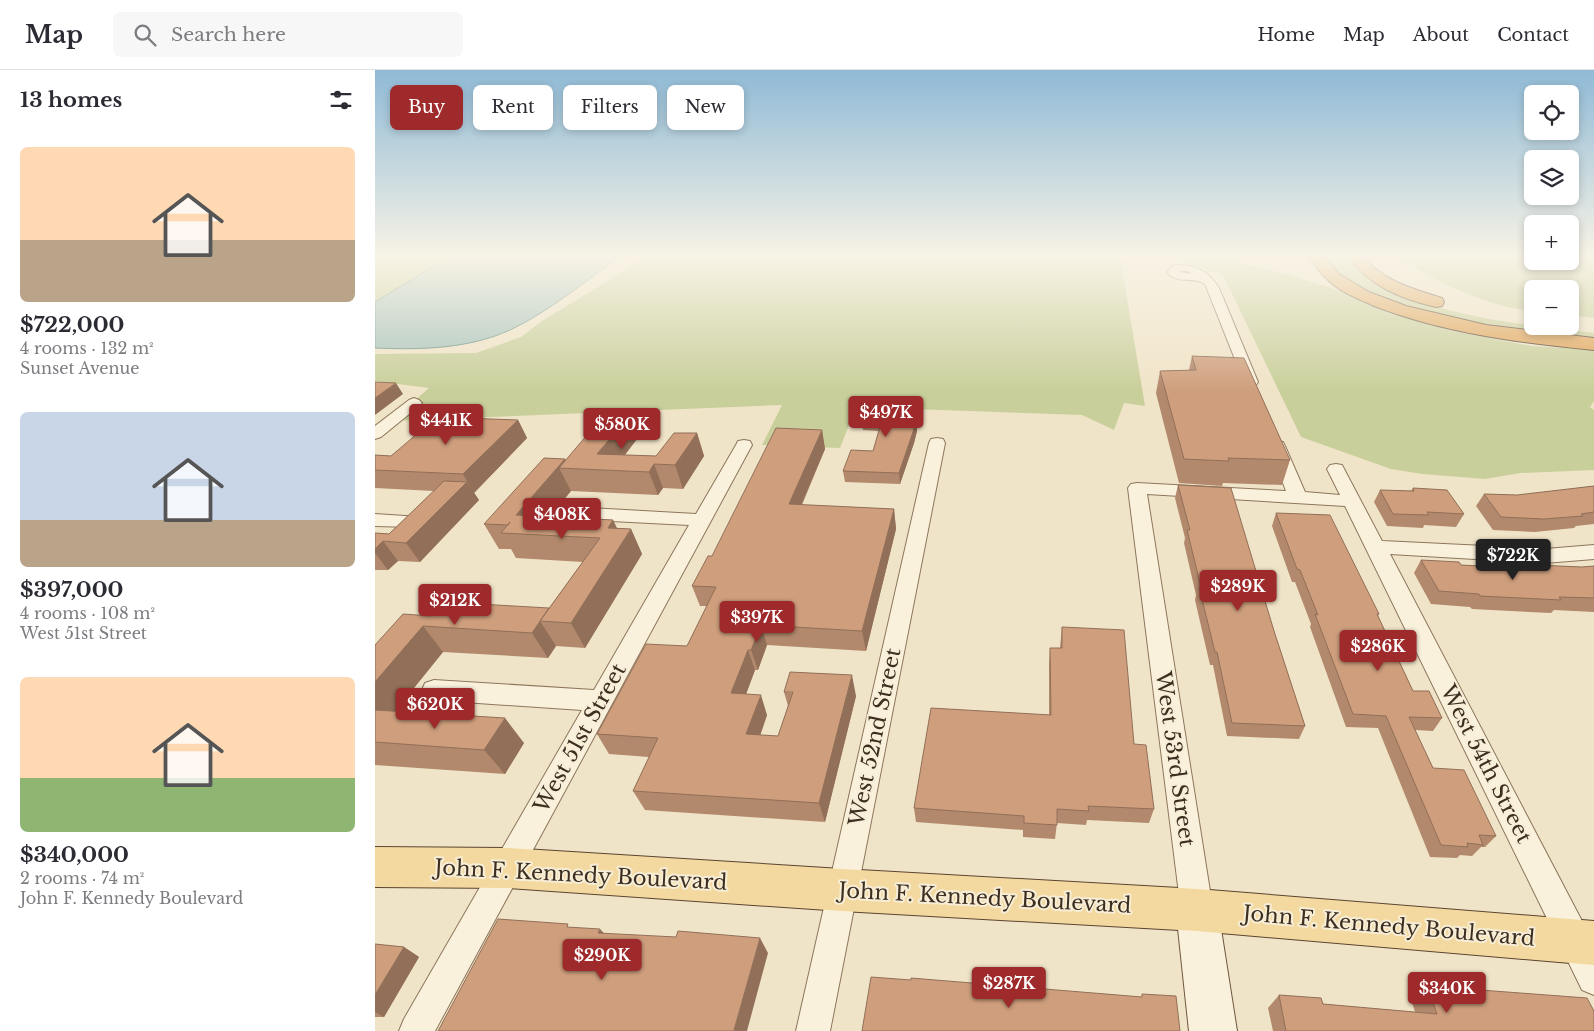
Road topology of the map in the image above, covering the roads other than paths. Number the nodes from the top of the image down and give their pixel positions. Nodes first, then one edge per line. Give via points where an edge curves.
1 (1218, 301) edge
2 (1379, 301) edge
3 (1434, 301) edge
4 (1524, 320) edge
5 (1579, 327) edge
6 (1594, 329) edge
7 (1594, 344) edge
8 (1257, 397) edge
9 (414, 403) dead end
10 (375, 434) edge
11 (1272, 434) edge
12 (937, 443) dead end
13 (744, 445) dead end
14 (1336, 469) dead end
15 (1298, 498) junction
16 (1353, 501) junction
17 (572, 513) dead end
18 (375, 520) edge
19 (702, 520) junction
20 (413, 521) edge
21 (1377, 547) junction
22 (1594, 552) edge
23 (434, 690) dead end
24 (601, 701) junction
25 (375, 867) edge
26 (507, 868) junction
27 (842, 890) junction
28 (1197, 910) junction
29 (1588, 955) edge
30 (416, 1031) edge
31 (813, 1031) edge
32 (1213, 1031) edge

1 - 8 street
2 - 7 highway via 1412,313 1486,331
3 - 4 highway
5 - 6 highway
9 - 10 street
11 - 15 street
12 - 27 street, West 52nd Street
13 - 19 street, West 51st Street
14 - 16 street, West 54th Street
15 - 16 street
15 - 28 street, West 53rd Street via 1137,488
16 - 21 street, West 54th Street
17 - 19 street
18 - 20 street
19 - 24 street, West 51st Street
21 - 22 street via 1545,556
21 - 29 street, West 54th Street
23 - 24 street
24 - 26 street, West 51st Street
25 - 26 main road, John F. Kennedy Boulevard
26 - 27 main road, John F. Kennedy Boulevard
26 - 30 street, West 51st Street
27 - 28 main road, John F. Kennedy Boulevard
27 - 31 street, West 52nd Street
28 - 29 main road, John F. Kennedy Boulevard
28 - 32 street, West 53rd Street

